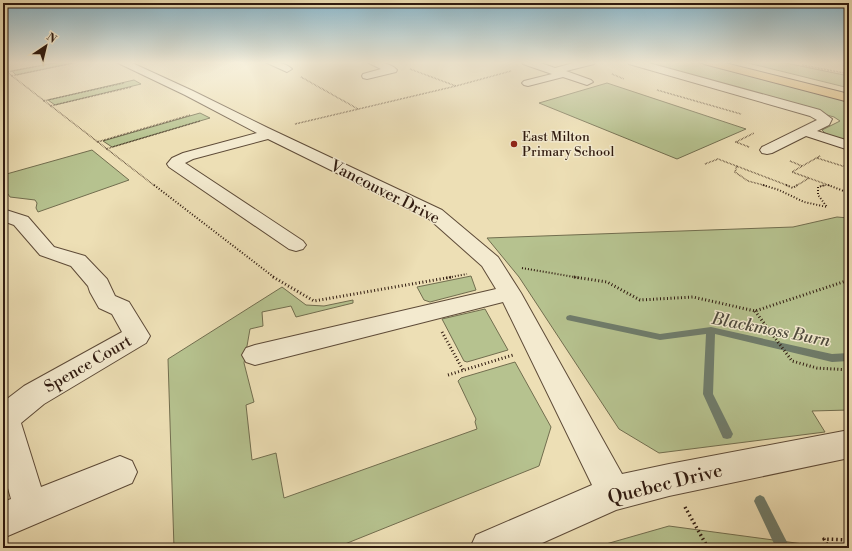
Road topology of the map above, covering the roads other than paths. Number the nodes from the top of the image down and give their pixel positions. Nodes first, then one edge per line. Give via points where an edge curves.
1 (176, 88) edge
2 (725, 88) edge
3 (809, 88) edge
4 (836, 88) edge
5 (849, 91) edge
6 (849, 98) edge
7 (804, 131) junction
8 (266, 133) junction
9 (849, 146) edge
10 (767, 150) dead end
11 (3, 215) edge
12 (296, 245) dead end
13 (510, 293) junction
14 (255, 355) dead end
15 (3, 419) edge
16 (849, 444) edge
17 (120, 472) dead end
18 (614, 493) junction
19 (17, 515) edge
20 (489, 548) edge

1 - 8 street, Vancouver Drive
2 - 7 street via 825,118 824,122
3 - 6 highway
4 - 5 highway
7 - 9 street
7 - 10 street
8 - 12 street via 188,156 176,164
8 - 13 street, Vancouver Drive via 435,214 490,262
11 - 15 street, Spence Court via 21,221 47,251 78,261 99,284 107,302 121,308 137,336 34,395
13 - 14 street
13 - 18 street, Vancouver Drive
15 - 19 street
16 - 18 street, Quebec Drive
17 - 19 street
18 - 20 street, Quebec Drive

